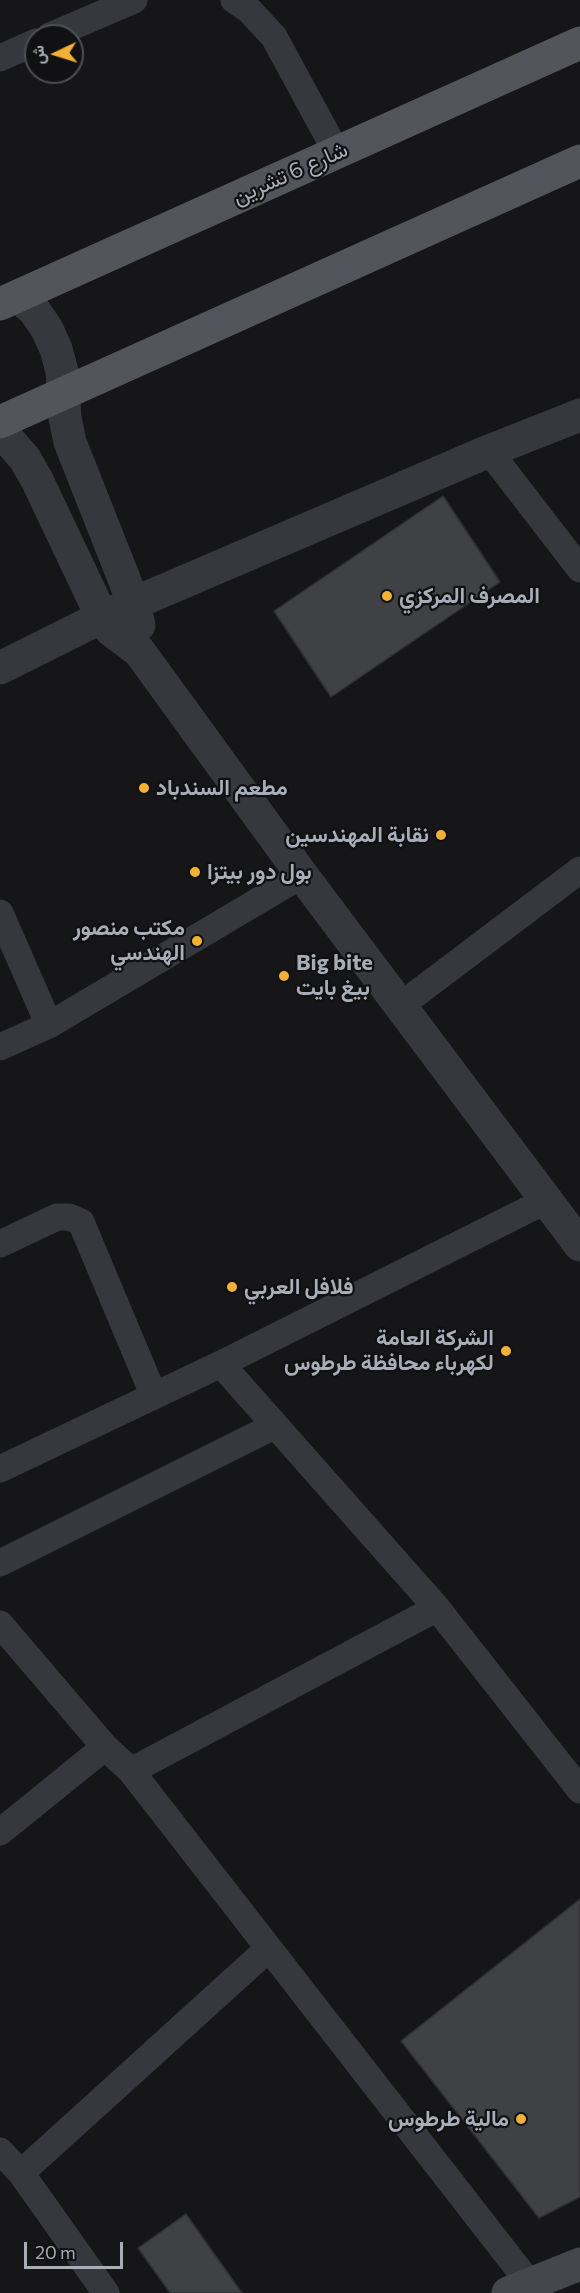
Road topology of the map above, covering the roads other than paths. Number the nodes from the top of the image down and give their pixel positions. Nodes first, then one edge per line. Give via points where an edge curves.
1 (234, 0) edge
2 (124, 2) edge
3 (76, 24) edge
4 (580, 43) edge
5 (24, 47) edge
6 (0, 58) edge
7 (337, 153) junction
8 (580, 161) edge
9 (9, 300) edge
10 (63, 394) junction
11 (580, 415) edge
12 (0, 422) edge
13 (0, 430) edge
14 (489, 451) junction
15 (580, 568) edge
16 (134, 604) junction
17 (102, 617) junction
18 (139, 651) junction
19 (0, 668) edge
20 (580, 870) edge
21 (302, 875) junction
22 (0, 913) edge
23 (400, 1006) junction
24 (49, 1025) junction
25 (0, 1047) edge
26 (545, 1201) junction
27 (0, 1244) edge
28 (580, 1245) edge
29 (221, 1364) junction
30 (154, 1396) junction
31 (274, 1426) junction
32 (0, 1469) edge
33 (0, 1563) edge
34 (437, 1608) junction
35 (0, 1624) edge
36 (105, 1747) junction
37 (131, 1771) junction
38 (580, 1790) edge
39 (0, 1832) edge
40 (268, 1949) junction
41 (0, 2151) edge
42 (21, 2173) junction
43 (580, 2264) edge
44 (519, 2289) edge
45 (105, 2293) edge

1 - 7 street via 274,37
2 - 3 street
4 - 7 main road, شارع 6 تشرين
5 - 6 street
7 - 9 main road, شارع 6 تشرين
8 - 10 main road
9 - 10 street via 34,310 47,329 62,371
10 - 12 main road
10 - 16 street via 77,465
11 - 14 street
13 - 17 street via 37,480
14 - 15 street
14 - 16 street
16 - 17 street
16 - 18 street
17 - 18 street via 111,630
17 - 19 street
18 - 21 street
20 - 23 street
21 - 23 street
21 - 24 street
22 - 24 street
23 - 26 street
24 - 25 street
26 - 28 street
26 - 29 street
27 - 30 street via 57,1217 81,1222
29 - 30 street
29 - 31 street
30 - 32 street
31 - 33 street
31 - 34 street
34 - 37 street
34 - 38 street
35 - 36 street
36 - 37 street
36 - 39 street
37 - 40 street
40 - 42 street
40 - 44 street
41 - 42 street
42 - 45 street
43 - 44 main road

